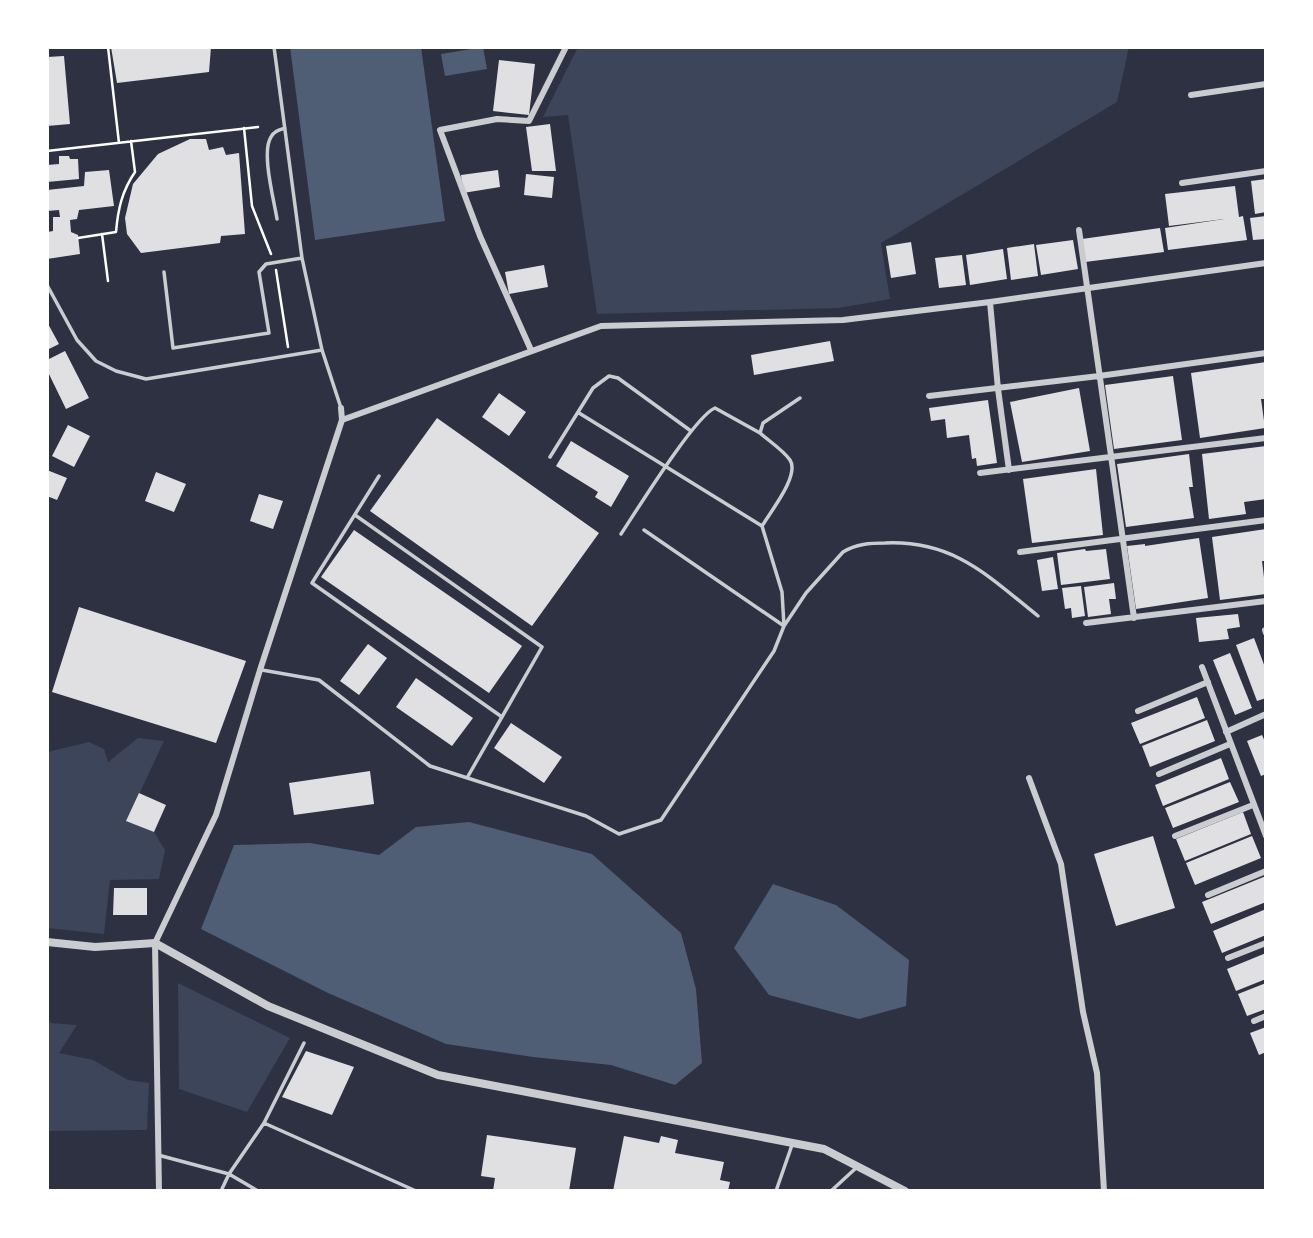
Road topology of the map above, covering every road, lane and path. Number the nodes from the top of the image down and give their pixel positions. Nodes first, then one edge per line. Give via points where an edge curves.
1 (108, 47) edge
2 (274, 47) edge
3 (566, 47) edge
4 (1266, 84) edge
5 (1191, 95) dead end
6 (258, 127) dead end
7 (244, 128) junction
8 (285, 128) junction
9 (131, 141) junction
10 (119, 143) junction
11 (47, 151) edge
12 (1266, 171) edge
13 (1182, 183) dead end
14 (277, 219) dead end
15 (1079, 230) dead end
16 (102, 234) junction
17 (78, 238) dead end
18 (302, 258) junction
19 (1266, 263) edge
20 (275, 264) junction
21 (164, 272) dead end
22 (108, 281) dead end
23 (47, 285) edge
24 (1086, 288) junction
25 (990, 302) junction
26 (288, 349) dead end
27 (322, 350) junction
28 (531, 350) junction
29 (1266, 353) edge
30 (1099, 376) junction
31 (998, 389) junction
32 (929, 396) dead end
33 (800, 398) dead end
34 (341, 408) joint
35 (579, 413) junction
36 (342, 420) junction
37 (691, 431) junction
38 (760, 433) junction
39 (1266, 438) edge
40 (550, 457) dead end
41 (1111, 457) junction
42 (667, 466) junction
43 (1009, 470) junction
44 (980, 472) dead end
45 (379, 476) dead end
46 (355, 515) junction
47 (1266, 520) edge
48 (762, 526) junction
49 (644, 530) dead end
50 (621, 534) dead end
51 (1123, 539) junction
52 (1020, 552) dead end
53 (1266, 601) edge
54 (1038, 616) dead end
55 (1134, 618) junction
56 (1086, 623) dead end
57 (784, 626) junction
58 (1202, 667) dead end
59 (260, 670) junction
60 (1208, 682) junction
61 (1138, 710) dead end
62 (1266, 714) edge
63 (502, 717) junction
64 (1226, 732) junction
65 (1230, 744) junction
66 (1159, 774) dead end
67 (467, 778) junction
68 (1029, 778) dead end
69 (1253, 805) junction
70 (1263, 818) edge
71 (1175, 836) dead end
72 (1266, 836) edge
73 (1266, 871) edge
74 (1208, 895) dead end
75 (47, 942) edge
76 (155, 943) junction
77 (1266, 943) edge
78 (1228, 958) dead end
79 (1266, 1016) edge
80 (1254, 1021) dead end
81 (304, 1043) dead end
82 (264, 1123) junction
83 (793, 1143) junction
84 (158, 1155) junction
85 (857, 1167) junction
86 (229, 1174) junction
87 (159, 1191) edge
88 (221, 1191) edge
89 (258, 1191) edge
90 (415, 1191) edge
91 (776, 1191) edge
92 (831, 1191) edge
93 (905, 1191) edge
94 (1104, 1191) edge

1 - 10 path
2 - 8 lane
3 - 28 street via 529,121 497,119 440,130 480,236
4 - 5 street
6 - 7 path
7 - 9 path
7 - 20 path via 252,206
8 - 14 lane via 270,137 267,149
8 - 18 lane
9 - 10 path
9 - 16 path via 135,172 124,188 116,232
10 - 11 path
12 - 13 street
15 - 24 street
16 - 17 path
16 - 22 path
18 - 20 lane
18 - 27 lane
19 - 24 street
20 - 21 lane via 266,264 259,272 270,333 173,348
20 - 26 path
23 - 27 lane via 77,340 96,361 146,379
24 - 25 street
24 - 30 street
25 - 28 street via 843,320 600,326
25 - 31 street
27 - 34 lane
28 - 36 street
29 - 30 street
30 - 31 street
30 - 41 street
31 - 32 street
31 - 43 street
33 - 38 lane via 764,423
34 - 36 street
35 - 37 lane via 593,388 613,376
35 - 40 lane
35 - 42 lane
36 - 59 street
37 - 38 lane via 715,408
37 - 42 lane
38 - 48 lane via 794,469
39 - 41 street
41 - 43 street
41 - 51 street
42 - 48 lane
42 - 50 lane
43 - 44 street
45 - 46 lane
46 - 63 lane via 542,647
46 - 63 lane via 312,583
47 - 51 street
48 - 57 lane via 782,592
49 - 57 lane
51 - 52 street
51 - 55 street
53 - 55 street
54 - 57 lane via 962,558 908,542 850,547 806,593
55 - 56 street
57 - 67 lane via 774,651 661,820 619,834 586,816
58 - 60 street
59 - 67 lane via 319,680 430,766
59 - 76 street via 216,815
60 - 61 street
60 - 64 street
62 - 64 street
63 - 67 lane
64 - 65 street
65 - 66 street
65 - 69 street
68 - 94 street via 1061,864 1097,1073
69 - 70 street
69 - 71 street
70 - 72 street
73 - 74 street
75 - 76 street via 95,947
76 - 83 street via 268,1006 438,1075
76 - 84 street
77 - 78 street
79 - 80 street
81 - 82 lane
82 - 86 lane
82 - 90 lane
83 - 85 street via 824,1149
83 - 91 lane
84 - 86 lane
84 - 87 street
85 - 92 lane
85 - 93 street
86 - 88 lane
86 - 89 lane

